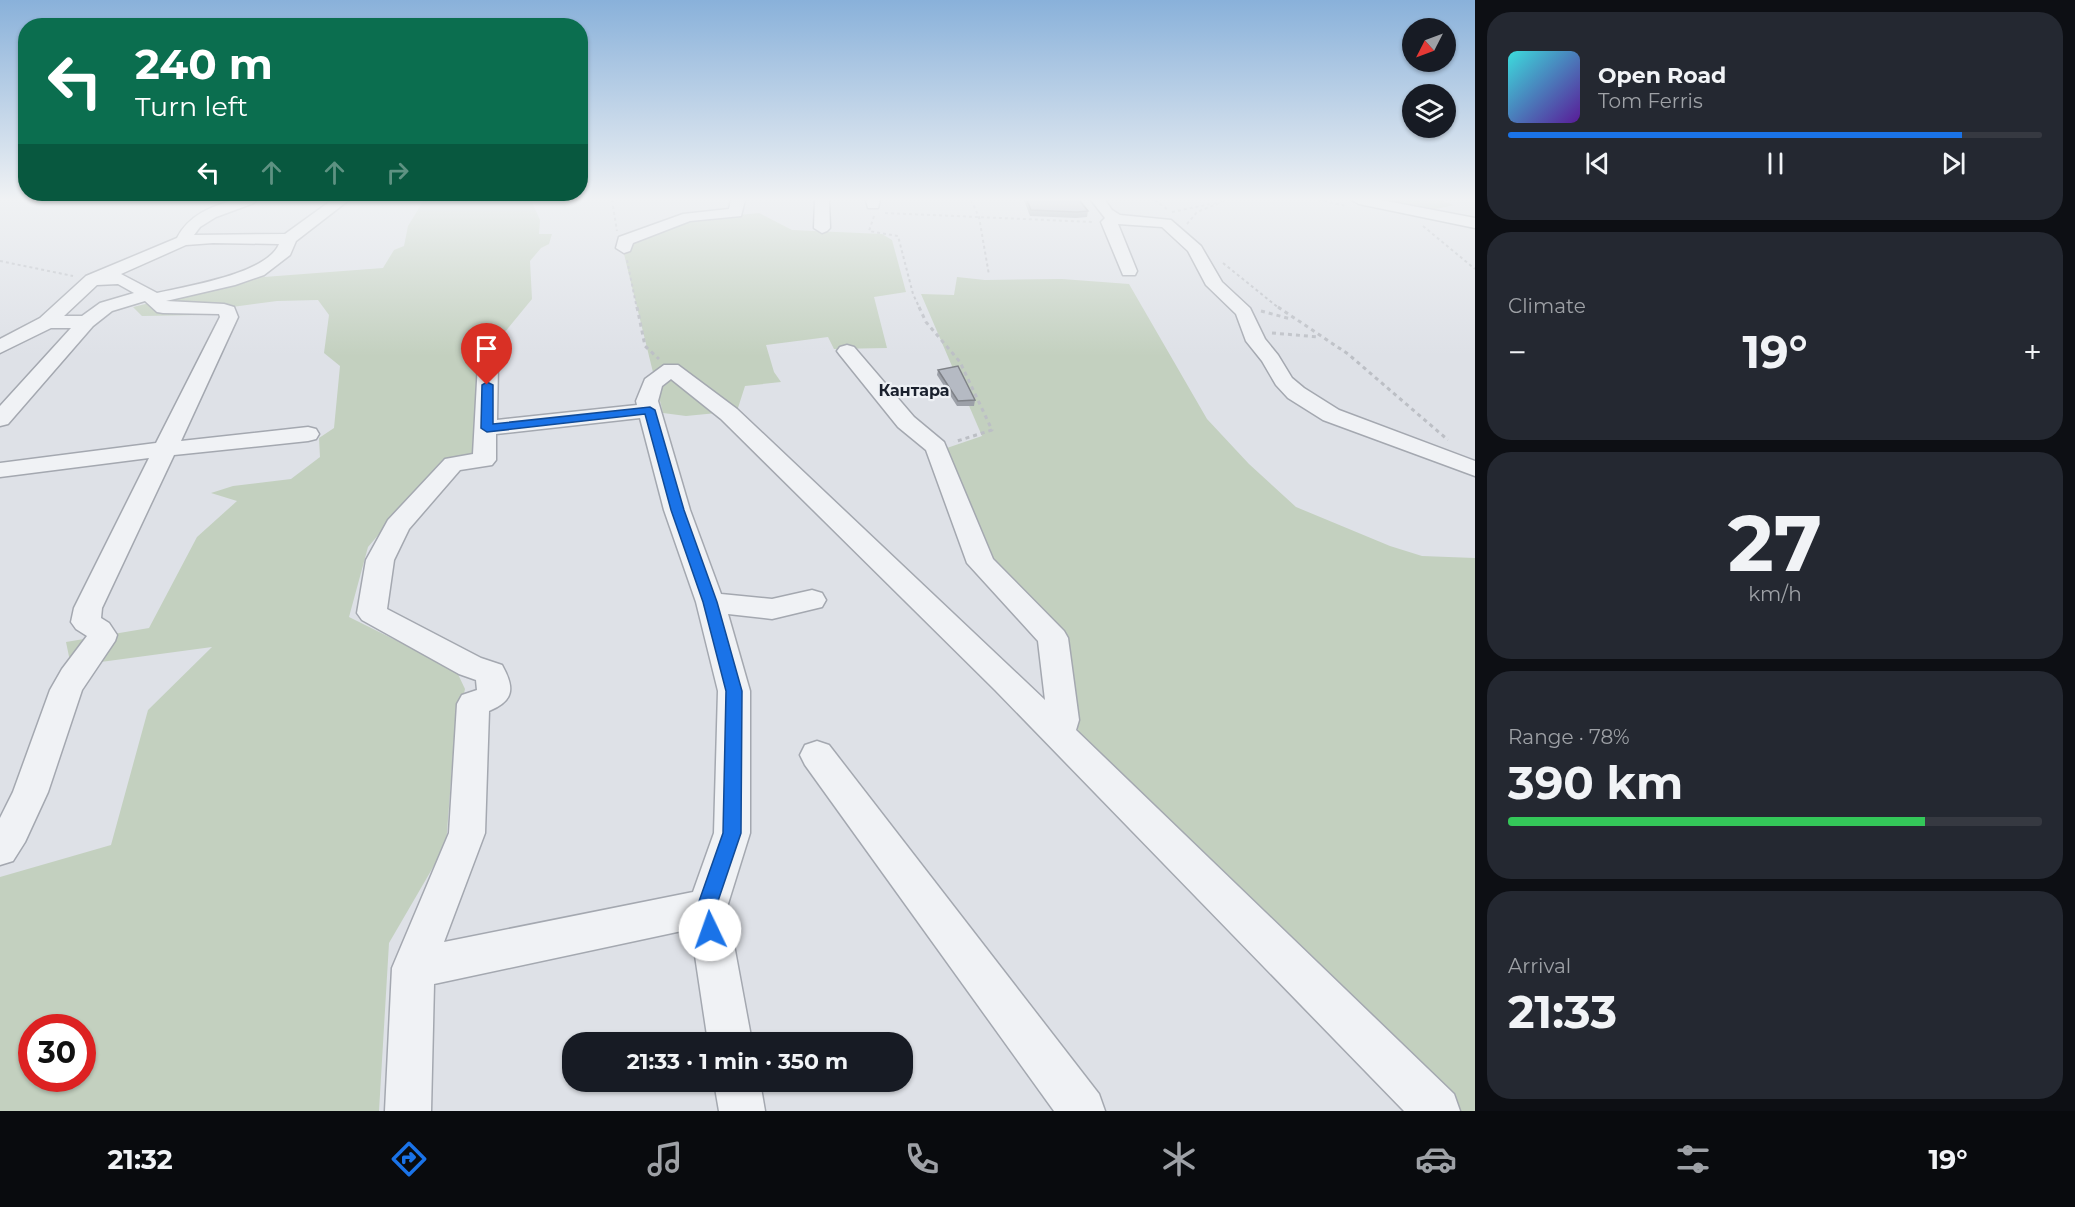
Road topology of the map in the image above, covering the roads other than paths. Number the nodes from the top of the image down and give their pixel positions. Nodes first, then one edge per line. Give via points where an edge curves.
1 (158, 252) edge
2 (284, 252) edge
3 (1123, 252) edge
4 (1197, 252) edge
5 (1129, 271) dead end
6 (92, 280) junction
7 (150, 297) junction
8 (86, 321) junction
9 (46, 322) junction
10 (0, 347) edge
11 (847, 351) dead end
12 (488, 363) dead end
13 (650, 410) junction
14 (0, 419) edge
15 (487, 428) junction
16 (308, 434) dead end
17 (167, 449) junction
18 (0, 470) edge
19 (1472, 471) edge
20 (812, 600) dead end
21 (710, 602) junction
22 (1058, 734) junction
23 (817, 755) dead end
24 (5, 840) edge
25 (706, 907) junction
26 (413, 968) junction
27 (728, 1032) edge
28 (739, 1092) edge
29 (408, 1111) edge
30 (742, 1111) edge
31 (1082, 1111) edge
32 (1437, 1111) edge

1 - 6 street
2 - 7 street via 258,271 229,281
3 - 5 street
4 - 19 street via 1215,285 1244,312 1256,341 1296,393 1331,415
6 - 7 street via 122,279
6 - 9 street
7 - 8 street via 106,307
7 - 17 street via 164,308 217,308 230,313
8 - 9 street
8 - 14 street
9 - 10 street
11 - 22 street via 906,422 936,447 981,563 1053,638 1063,720
12 - 15 street
13 - 15 street
13 - 21 street via 677,510
13 - 22 street via 647,401 652,383 671,369 729,414
15 - 26 street via 484,460 453,464 397,526 380,561 372,613 470,666 491,673 494,696 473,704 467,833
16 - 17 street
17 - 18 street
17 - 24 street via 88,608 86,622 99,630 100,641 66,689 29,800
20 - 21 street via 772,609
21 - 25 street via 734,691 732,833
22 - 32 street
23 - 31 street
25 - 26 street
25 - 27 street
26 - 29 street
28 - 30 street

